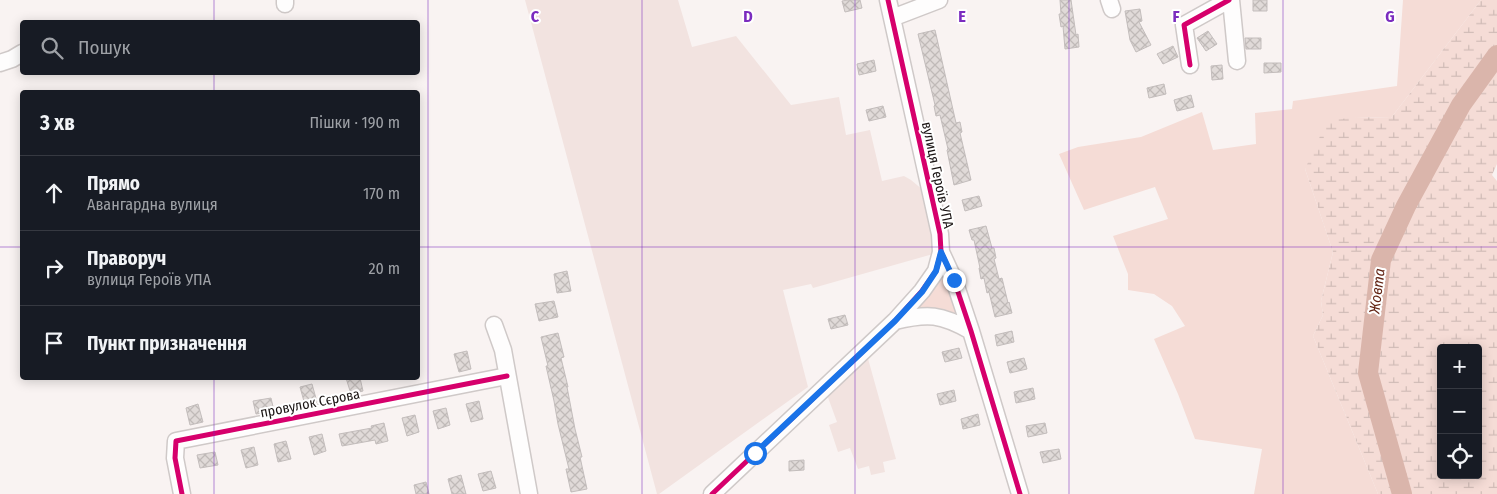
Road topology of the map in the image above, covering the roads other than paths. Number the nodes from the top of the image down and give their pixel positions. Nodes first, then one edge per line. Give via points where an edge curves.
1 (888, 0) edge
2 (938, 0) edge
3 (1230, 0) edge
4 (892, 18) junction
5 (20, 54) edge
6 (1237, 61) dead end
7 (0, 63) edge
8 (1190, 65) dead end
9 (941, 252) junction
10 (895, 321) junction
11 (494, 326) dead end
12 (971, 331) junction
13 (507, 376) junction
14 (182, 494) edge
15 (529, 494) edge
16 (712, 494) edge
17 (1020, 494) edge

1 - 4 street, вулиця Героїв УПА
2 - 4 street
3 - 6 street
3 - 8 street via 1184,25
4 - 9 street, вулиця Героїв УПА via 940,234
5 - 7 street
9 - 10 street via 936,271
9 - 12 street, вулиця Героїв УПА
10 - 12 street via 918,316 937,317
10 - 16 street
11 - 13 street via 503,350
12 - 17 street, вулиця Героїв УПА
13 - 14 street, провулок Сєрова via 176,441 175,458
13 - 15 street

